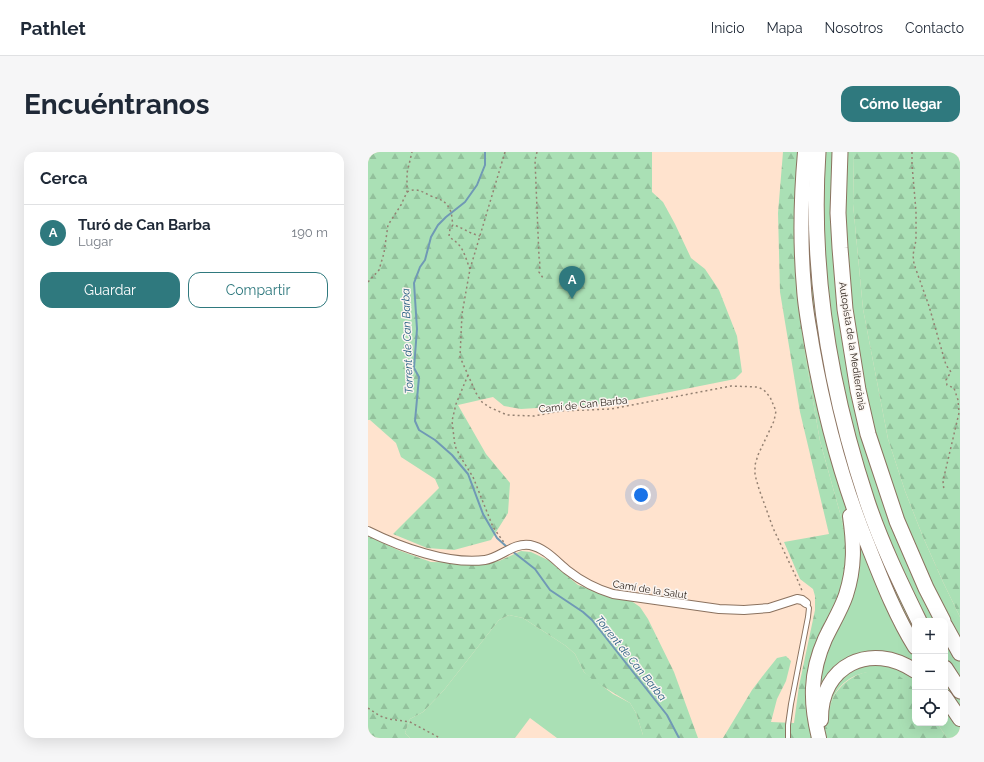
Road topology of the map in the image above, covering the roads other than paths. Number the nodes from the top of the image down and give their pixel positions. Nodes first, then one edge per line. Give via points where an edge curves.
1 (805, 152) edge
2 (818, 152) edge
3 (840, 152) edge
4 (846, 486) junction
5 (368, 531) edge
6 (806, 603) joint
7 (918, 618) edge
8 (941, 618) edge
9 (948, 628) edge
10 (948, 631) edge
11 (912, 641) edge
12 (960, 642) edge
13 (960, 653) edge
14 (912, 669) edge
15 (948, 673) edge
16 (960, 691) edge
17 (948, 701) edge
18 (960, 719) edge
19 (788, 738) edge
20 (819, 738) edge
21 (823, 738) edge

1 - 4 highway via 801,224 804,289 820,387
2 - 7 highway via 818,265 824,325 845,426 867,502 900,583
3 - 8 highway, Autopista de la Mediterrània via 840,248 858,390 868,434 897,521
4 - 11 highway via 890,598
4 - 20 highway via 854,556 846,595 825,640 815,672 812,700
5 - 6 street, Camí de la Salut via 448,559 485,560 521,544 538,547 583,581 613,594 719,609 769,608 797,600
6 - 19 lane via 809,608 808,617 791,704
9 - 12 highway
10 - 13 highway
14 - 21 highway via 895,660 884,658 865,658 841,669 829,684 822,700
15 - 16 highway
17 - 18 highway

